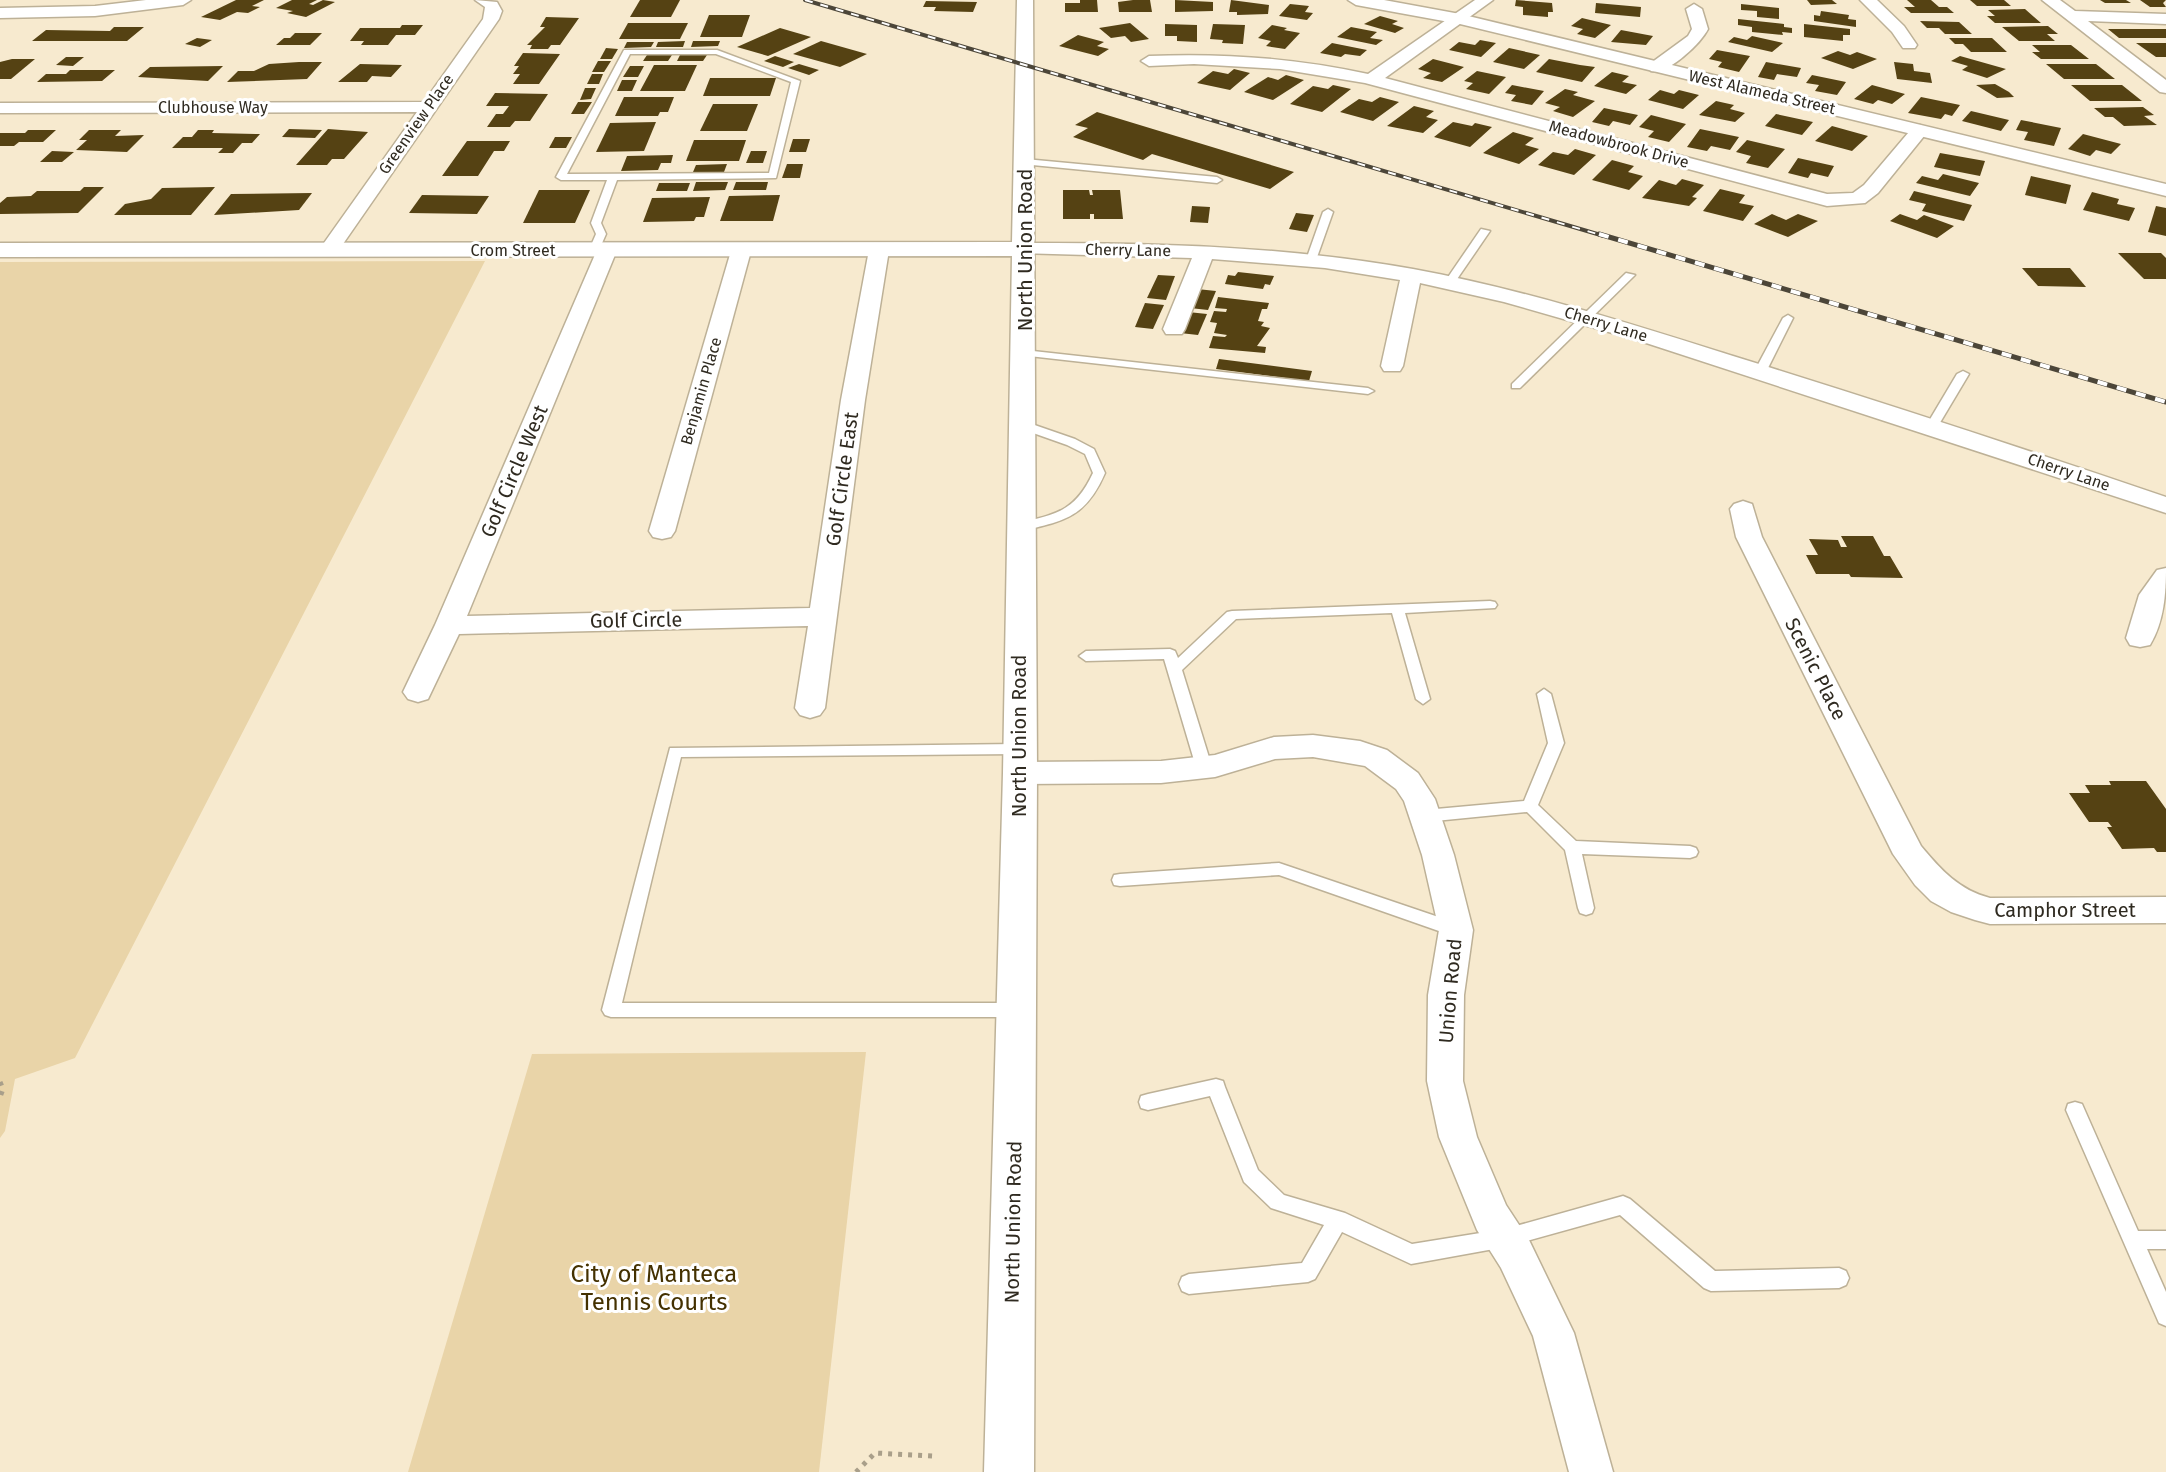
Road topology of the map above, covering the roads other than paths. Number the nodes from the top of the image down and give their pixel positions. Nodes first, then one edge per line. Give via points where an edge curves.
1 (183, 0) edge
2 (483, 0) edge
3 (1025, 0) edge
4 (1356, 0) edge
5 (1485, 0) edge
6 (1868, 0) edge
7 (2050, 0) edge
8 (1694, 9) dead end
9 (0, 13) edge
10 (2072, 16) junction
11 (1460, 19) junction
12 (2166, 19) edge
13 (1909, 45) dead end
14 (1149, 61) dead end
15 (1657, 67) junction
16 (1373, 78) junction
17 (2166, 88) edge
18 (426, 107) junction
19 (0, 108) edge
20 (1920, 130) junction
21 (1026, 162) junction
22 (613, 177) junction
23 (1217, 180) dead end
24 (2166, 190) edge
25 (1328, 212) dead end
26 (1485, 231) dead end
27 (1025, 249) junction
28 (0, 250) edge
29 (328, 250) junction
30 (600, 250) junction
31 (879, 250) junction
32 (741, 251) junction
33 (1205, 251) junction
34 (1311, 260) junction
35 (1411, 275) junction
36 (1630, 275) dead end
37 (1449, 283) junction
38 (1588, 318) junction
39 (1788, 318) dead end
40 (1174, 328) dead end
41 (1024, 353) junction
42 (1392, 366) dead end
43 (1760, 372) junction
44 (1964, 374) dead end
45 (1516, 386) dead end
46 (1368, 392) dead end
47 (1023, 425) junction
48 (1932, 426) junction
49 (2166, 505) edge
50 (1743, 509) dead end
51 (1021, 527) junction
52 (662, 531) dead end
53 (2166, 576) edge
54 (1490, 605) dead end
55 (1397, 608) junction
56 (823, 617) junction
57 (449, 625) junction
58 (2140, 638) dead end
59 (1086, 656) dead end
60 (1175, 669) junction
61 (418, 692) dead end
62 (1544, 694) dead end
63 (1423, 699) dead end
64 (810, 708) dead end
65 (1020, 761) junction
66 (1204, 767) junction
67 (1530, 806) junction
68 (1425, 816) junction
69 (1895, 826) joint
70 (1572, 847) junction
71 (1690, 852) dead end
72 (1120, 880) dead end
73 (1586, 909) dead end
74 (2166, 910) edge
75 (1456, 930) junction
76 (1016, 1010) junction
77 (1148, 1102) dead end
78 (2075, 1110) dead end
79 (1338, 1220) junction
80 (1505, 1238) junction
81 (2133, 1240) junction
82 (2166, 1240) edge
83 (1839, 1278) dead end
84 (1189, 1284) dead end
85 (2166, 1316) edge
86 (1009, 1472) edge
87 (1591, 1472) edge

1 - 9 street via 95,11
2 - 18 street, Greenview Place via 492,5 491,19
3 - 21 street, North Union Road
4 - 11 street, West Alameda Street
5 - 11 street
6 - 13 street
7 - 10 street
8 - 15 street via 1700,29 1695,39
10 - 12 street
10 - 17 street
11 - 15 street, West Alameda Street
11 - 16 street
14 - 16 street, Meadowbrook Drive via 1198,57 1260,60
15 - 20 street, West Alameda Street
16 - 20 street, Meadowbrook Drive via 1809,196 1844,201 1871,189
18 - 19 street, Clubhouse Way
18 - 29 street, Greenview Place
20 - 24 street, West Alameda Street
21 - 23 lane
21 - 27 street, North Union Road
22 - 22 lane via 773,176 796,81 717,52 627,52 561,177
22 - 30 lane via 596,224 601,234
25 - 34 lane
26 - 37 lane
27 - 31 street, Crom Street
27 - 33 street, Cherry Lane
27 - 41 street, North Union Road
28 - 29 street, Crom Street
29 - 30 street, Crom Street
30 - 32 street, Crom Street
30 - 57 street, Golf Circle West
31 - 32 street, Crom Street
31 - 56 street, Golf Circle East via 853,399
32 - 52 street, Benjamin Place
33 - 34 street, Cherry Lane
33 - 40 street
34 - 35 street, Cherry Lane
35 - 37 street, Cherry Lane
35 - 42 street
36 - 38 lane
37 - 38 street, Cherry Lane
38 - 43 street, Cherry Lane
38 - 45 lane
39 - 43 lane
41 - 46 lane
41 - 47 street, North Union Road
43 - 48 street, Cherry Lane
44 - 48 lane
47 - 51 street, North Union Road
47 - 51 lane via 1090,452 1099,472 1089,497 1063,517
48 - 49 street, Cherry Lane
50 - 69 street, Scenic Place via 1749,537
51 - 65 street, North Union Road
53 - 58 street via 2153,595
54 - 55 lane
55 - 60 lane via 1232,615
55 - 63 lane
56 - 57 street, Golf Circle
56 - 64 street, Golf Circle East
57 - 61 street, Golf Circle West
59 - 60 lane via 1170,654
60 - 66 lane
62 - 67 lane via 1556,743
65 - 66 street, Union Road via 1161,772
65 - 76 street, North Union Road
65 - 76 lane via 675,752 610,1010
66 - 68 street, Union Road via 1274,748 1313,746 1360,752 1376,758 1407,781
67 - 68 lane
67 - 70 lane
68 - 75 street, Union Road
69 - 74 street, Camphor Street via 1909,854 1939,891 1973,908
70 - 71 lane
70 - 73 lane
72 - 75 lane via 1280,869
75 - 80 street, Union Road via 1446,995 1445,1081 1458,1137 1491,1217
76 - 86 street, North Union Road
77 - 79 lane via 1216,1087 1251,1176 1278,1202
78 - 81 lane
79 - 80 lane via 1411,1254
79 - 84 lane via 1308,1272
80 - 83 lane via 1623,1205 1710,1281
80 - 87 street, Union Road via 1553,1333
81 - 82 lane
81 - 85 lane

